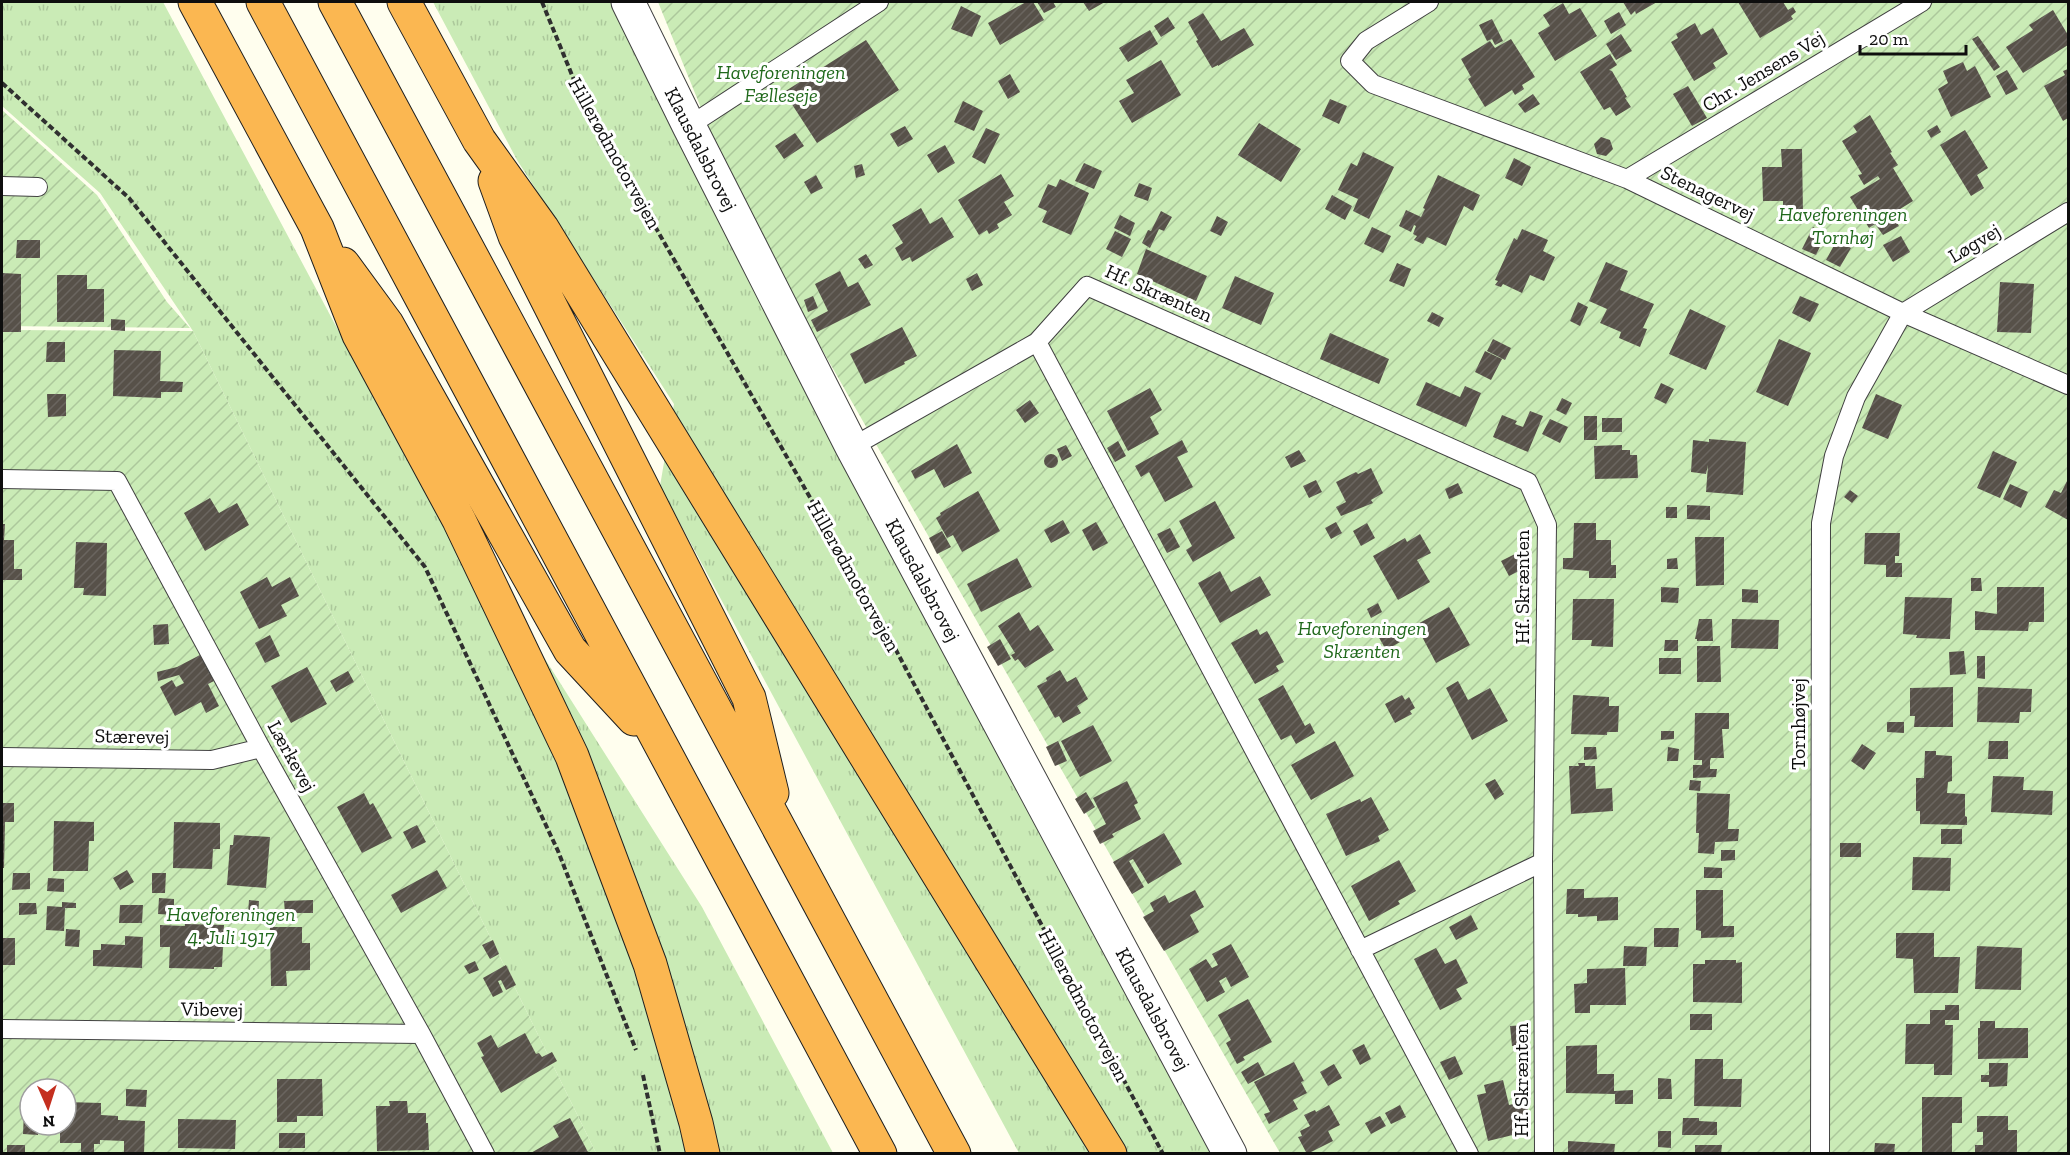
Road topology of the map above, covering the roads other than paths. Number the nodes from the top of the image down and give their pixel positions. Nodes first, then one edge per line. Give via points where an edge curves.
1 (195, 2) edge
2 (262, 2) edge
3 (335, 2) edge
4 (404, 2) edge
5 (628, 2) edge
6 (879, 2) edge
7 (1429, 2) edge
8 (1922, 2) edge
9 (688, 126) junction
10 (480, 140) junction
11 (1627, 179) junction
12 (2, 186) edge
13 (38, 187) dead end
14 (2068, 212) edge
15 (317, 228) junction
16 (1904, 313) junction
17 (1037, 342) junction
18 (2068, 385) edge
19 (852, 447) junction
20 (2, 479) edge
21 (261, 748) junction
22 (665, 753) junction
23 (2, 757) edge
24 (783, 837) junction
25 (1543, 862) junction
26 (1360, 950) junction
27 (2, 1029) edge
28 (422, 1034) junction
29 (485, 1154) edge
30 (703, 1154) edge
31 (880, 1154) edge
32 (954, 1154) edge
33 (1110, 1154) edge
34 (1230, 1154) edge
35 (1469, 1154) edge
36 (1544, 1154) edge
37 (1820, 1154) edge

1 - 15 highway
2 - 22 highway
3 - 24 highway
4 - 10 highway
5 - 9 street, Klausdalsbrovej
6 - 9 lane
7 - 11 lane, Stenagervej via 1366,41 1350,61 1373,84
8 - 11 lane, Chr. Jensens Vej
9 - 19 street, Klausdalsbrovej
10 - 24 highway via 515,236 749,698
10 - 33 highway via 542,228
11 - 16 lane, Stenagervej
12 - 13 lane
14 - 16 lane, Løgvej
15 - 22 highway via 387,324 570,650
15 - 30 highway via 359,335 459,520 572,756 650,964
16 - 18 lane, Stenagervej
16 - 37 lane, Tornhøjvej via 1856,397 1834,456 1821,523
17 - 19 lane
17 - 25 lane, Hf. Skrænten via 1087,286 1528,482 1546,525
17 - 26 lane
19 - 34 street, Klausdalsbrovej
20 - 21 lane, Lærkevej via 117,481
21 - 23 lane, Stærevej via 212,760
21 - 28 lane, Lærkevej
22 - 31 highway
24 - 32 highway
25 - 26 lane
25 - 36 lane, Hf. Skrænten
26 - 35 lane
27 - 28 lane, Vibevej
28 - 29 lane, Lærkevej

